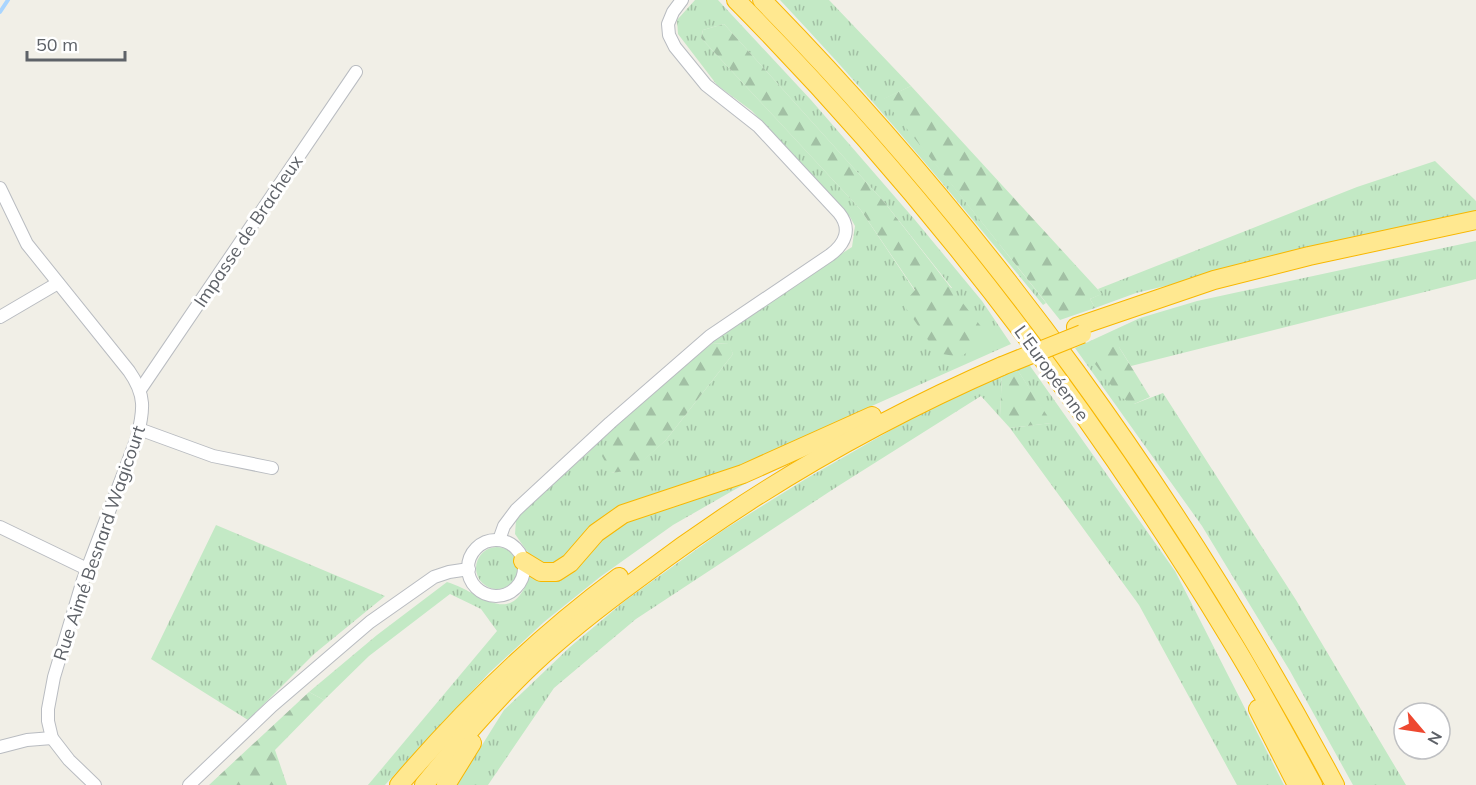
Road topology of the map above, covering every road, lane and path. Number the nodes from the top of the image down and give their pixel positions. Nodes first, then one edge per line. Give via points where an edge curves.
1 (682, 0) edge
2 (736, 0) edge
3 (762, 0) edge
4 (356, 72) dead end
5 (0, 188) edge
6 (1476, 220) edge
7 (1476, 229) edge
8 (58, 283) junction
9 (0, 316) edge
10 (1079, 330) junction
11 (999, 362) junction
12 (141, 390) junction
13 (884, 411) junction
14 (139, 429) junction
15 (272, 468) dead end
16 (0, 527) edge
17 (499, 540) junction
18 (523, 561) junction
19 (87, 569) junction
20 (469, 569) junction
21 (1206, 599) junction
22 (588, 617) junction
23 (52, 738) junction
24 (0, 747) edge
25 (1314, 747) junction
26 (95, 785) edge
27 (189, 785) edge
28 (399, 785) edge
29 (424, 785) edge
30 (446, 785) edge
31 (1297, 785) edge
32 (1313, 785) edge
33 (1335, 785) edge
34 (1341, 785) edge

1 - 17 street via 668,24 675,47 706,85 758,126 839,213 847,228 845,237 830,255 718,330 630,405 516,510
2 - 21 highway, L'Européenne via 857,130 977,274 1093,429
3 - 25 highway, L'Européenne via 927,183 1066,359 1196,549
4 - 12 street, Impasse de Bracheux
5 - 8 street via 23,238
6 - 10 highway via 1222,278 1151,300
7 - 10 highway via 1246,281
8 - 9 street
8 - 12 street
10 - 11 highway
11 - 13 highway
11 - 22 highway via 786,478 694,537
12 - 14 street, Rue Aimé Besnard Wagicourt
13 - 18 highway via 742,474 623,514 596,533 570,563 556,572 541,572
13 - 28 highway via 719,507 608,585 510,668
14 - 15 street via 213,456
14 - 19 street, Rue Aimé Besnard Wagicourt
16 - 19 street
17 - 18 street via 516,548
17 - 20 street via 477,548
18 - 20 street via 519,584 498,596 476,587
19 - 23 street, Rue Aimé Besnard Wagicourt via 51,689 48,721
20 - 27 street via 434,577 390,607 293,687
21 - 31 highway via 1235,666
21 - 32 highway, L'Européenne
22 - 29 highway via 511,686
22 - 30 highway via 501,706
23 - 24 street
23 - 26 street
25 - 33 highway, L'Européenne
25 - 34 highway

